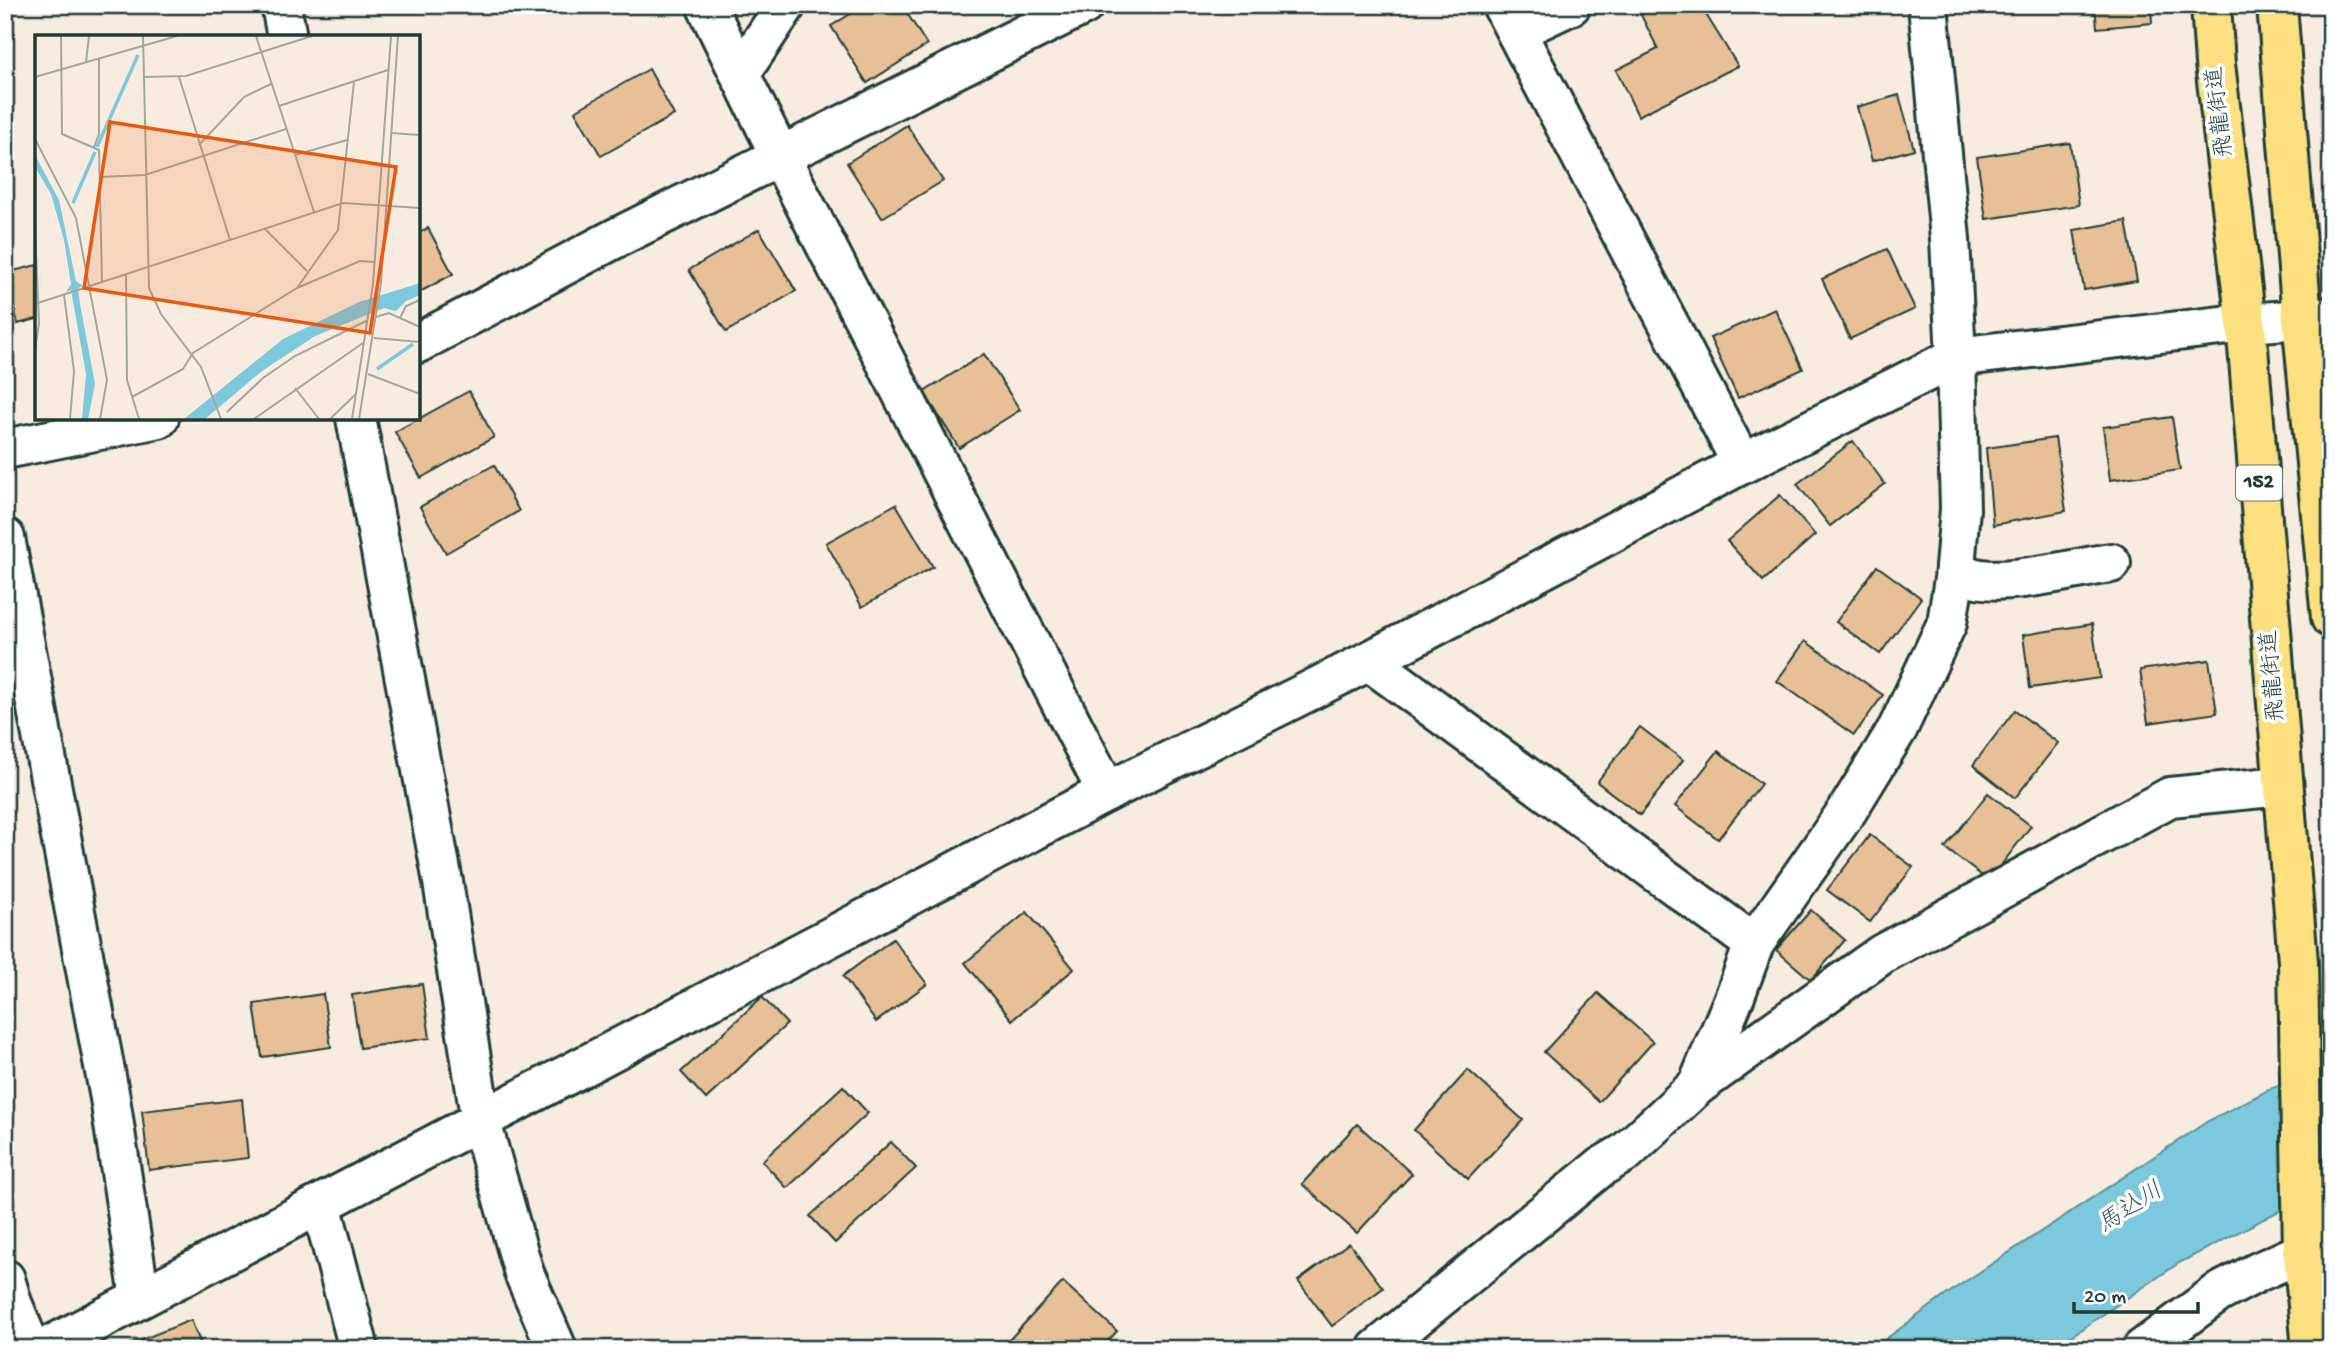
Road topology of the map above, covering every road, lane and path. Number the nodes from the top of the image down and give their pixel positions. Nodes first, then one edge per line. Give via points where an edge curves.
1 (281, 5) edge
2 (706, 5) edge
3 (786, 5) edge
4 (1084, 5) edge
5 (1571, 5) edge
6 (1928, 5) edge
7 (2211, 5) edge
8 (2277, 5) edge
9 (1509, 18) edge
10 (287, 35) edge
11 (740, 74) junction
12 (781, 158) junction
13 (2316, 318) edge
14 (2246, 323) junction
15 (420, 342) edge
16 (1956, 357) junction
17 (149, 420) edge
18 (356, 420) edge
19 (5, 449) edge
20 (1742, 464) junction
21 (5, 538) edge
22 (2111, 563) dead end
23 (1955, 568) junction
24 (2331, 618) edge
25 (1369, 661) junction
26 (2283, 786) junction
27 (1107, 792) junction
28 (1754, 944) junction
29 (1698, 1085) junction
30 (481, 1122) junction
31 (321, 1204) junction
32 (2303, 1252) junction
33 (5, 1279) edge
34 (140, 1298) junction
35 (31, 1349) edge
36 (44, 1349) edge
37 (359, 1349) edge
38 (557, 1349) edge
39 (1377, 1349) edge
40 (2142, 1349) edge
41 (2312, 1349) edge

1 - 10 street
2 - 11 street
3 - 11 street
4 - 12 street
5 - 9 street
6 - 16 street
7 - 14 highway, 飛龍街道 / 152
8 - 13 highway, 152
9 - 20 street
11 - 12 street
12 - 15 street via 614,239
12 - 27 street
13 - 14 street
13 - 24 highway, 152
14 - 16 street
14 - 26 highway, 飛龍街道 / 152
16 - 20 street
16 - 23 street via 1960,509
17 - 19 street
18 - 30 street via 443,882
20 - 25 street
21 - 34 street via 110,1098
22 - 23 street via 1988,580
23 - 28 street via 1947,623 1898,729
25 - 27 street
25 - 28 street
26 - 29 street via 2170,797 1882,954
26 - 32 highway, 飛龍街道 / 152 via 2298,962
27 - 30 street
28 - 29 street
29 - 39 street via 1626,1152 1601,1167
30 - 31 street
30 - 38 street via 524,1273
31 - 34 street
31 - 37 street
32 - 40 street via 2218,1293
32 - 41 highway, 飛龍街道 / 152
33 - 35 street
34 - 36 street

